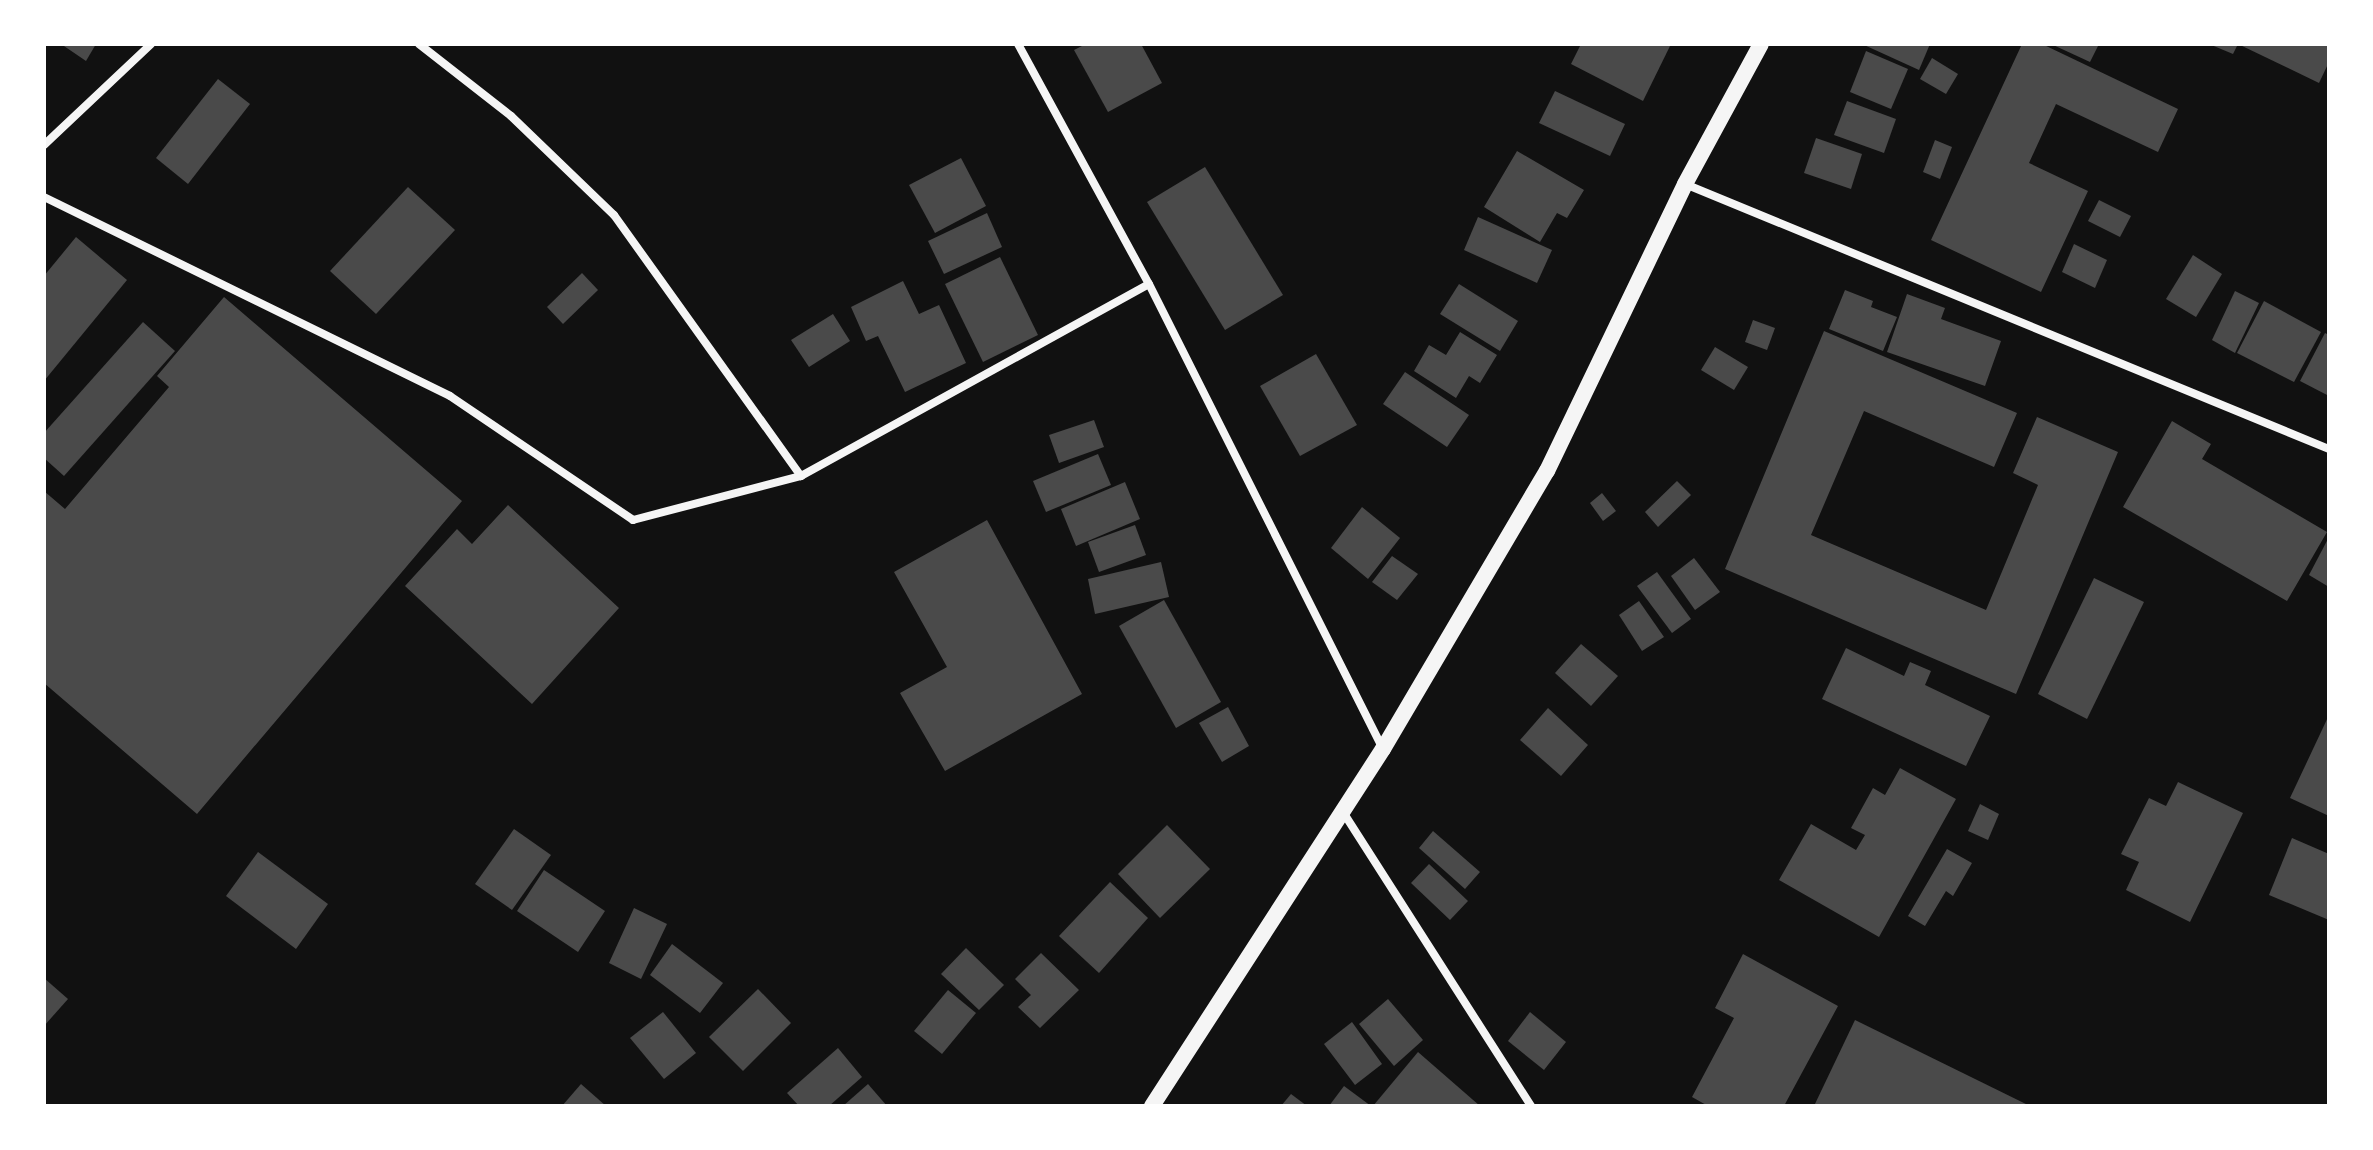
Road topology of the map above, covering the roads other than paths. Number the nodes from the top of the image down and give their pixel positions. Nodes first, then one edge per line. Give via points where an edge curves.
1 (151, 44) edge
2 (419, 44) edge
3 (1018, 44) edge
4 (1761, 44) edge
5 (44, 145) edge
6 (1685, 184) junction
7 (44, 197) edge
8 (1149, 284) junction
9 (2329, 449) edge
10 (801, 476) junction
11 (1383, 749) junction
12 (1343, 812) junction
13 (1152, 1106) edge
14 (1531, 1106) edge

1 - 5 street
2 - 10 street via 511,116 614,215
3 - 8 street
4 - 6 main road
6 - 9 street
6 - 11 main road via 1547,471
7 - 10 street via 450,396 633,520
8 - 10 street
8 - 11 street
11 - 12 main road
12 - 13 main road
12 - 14 street

